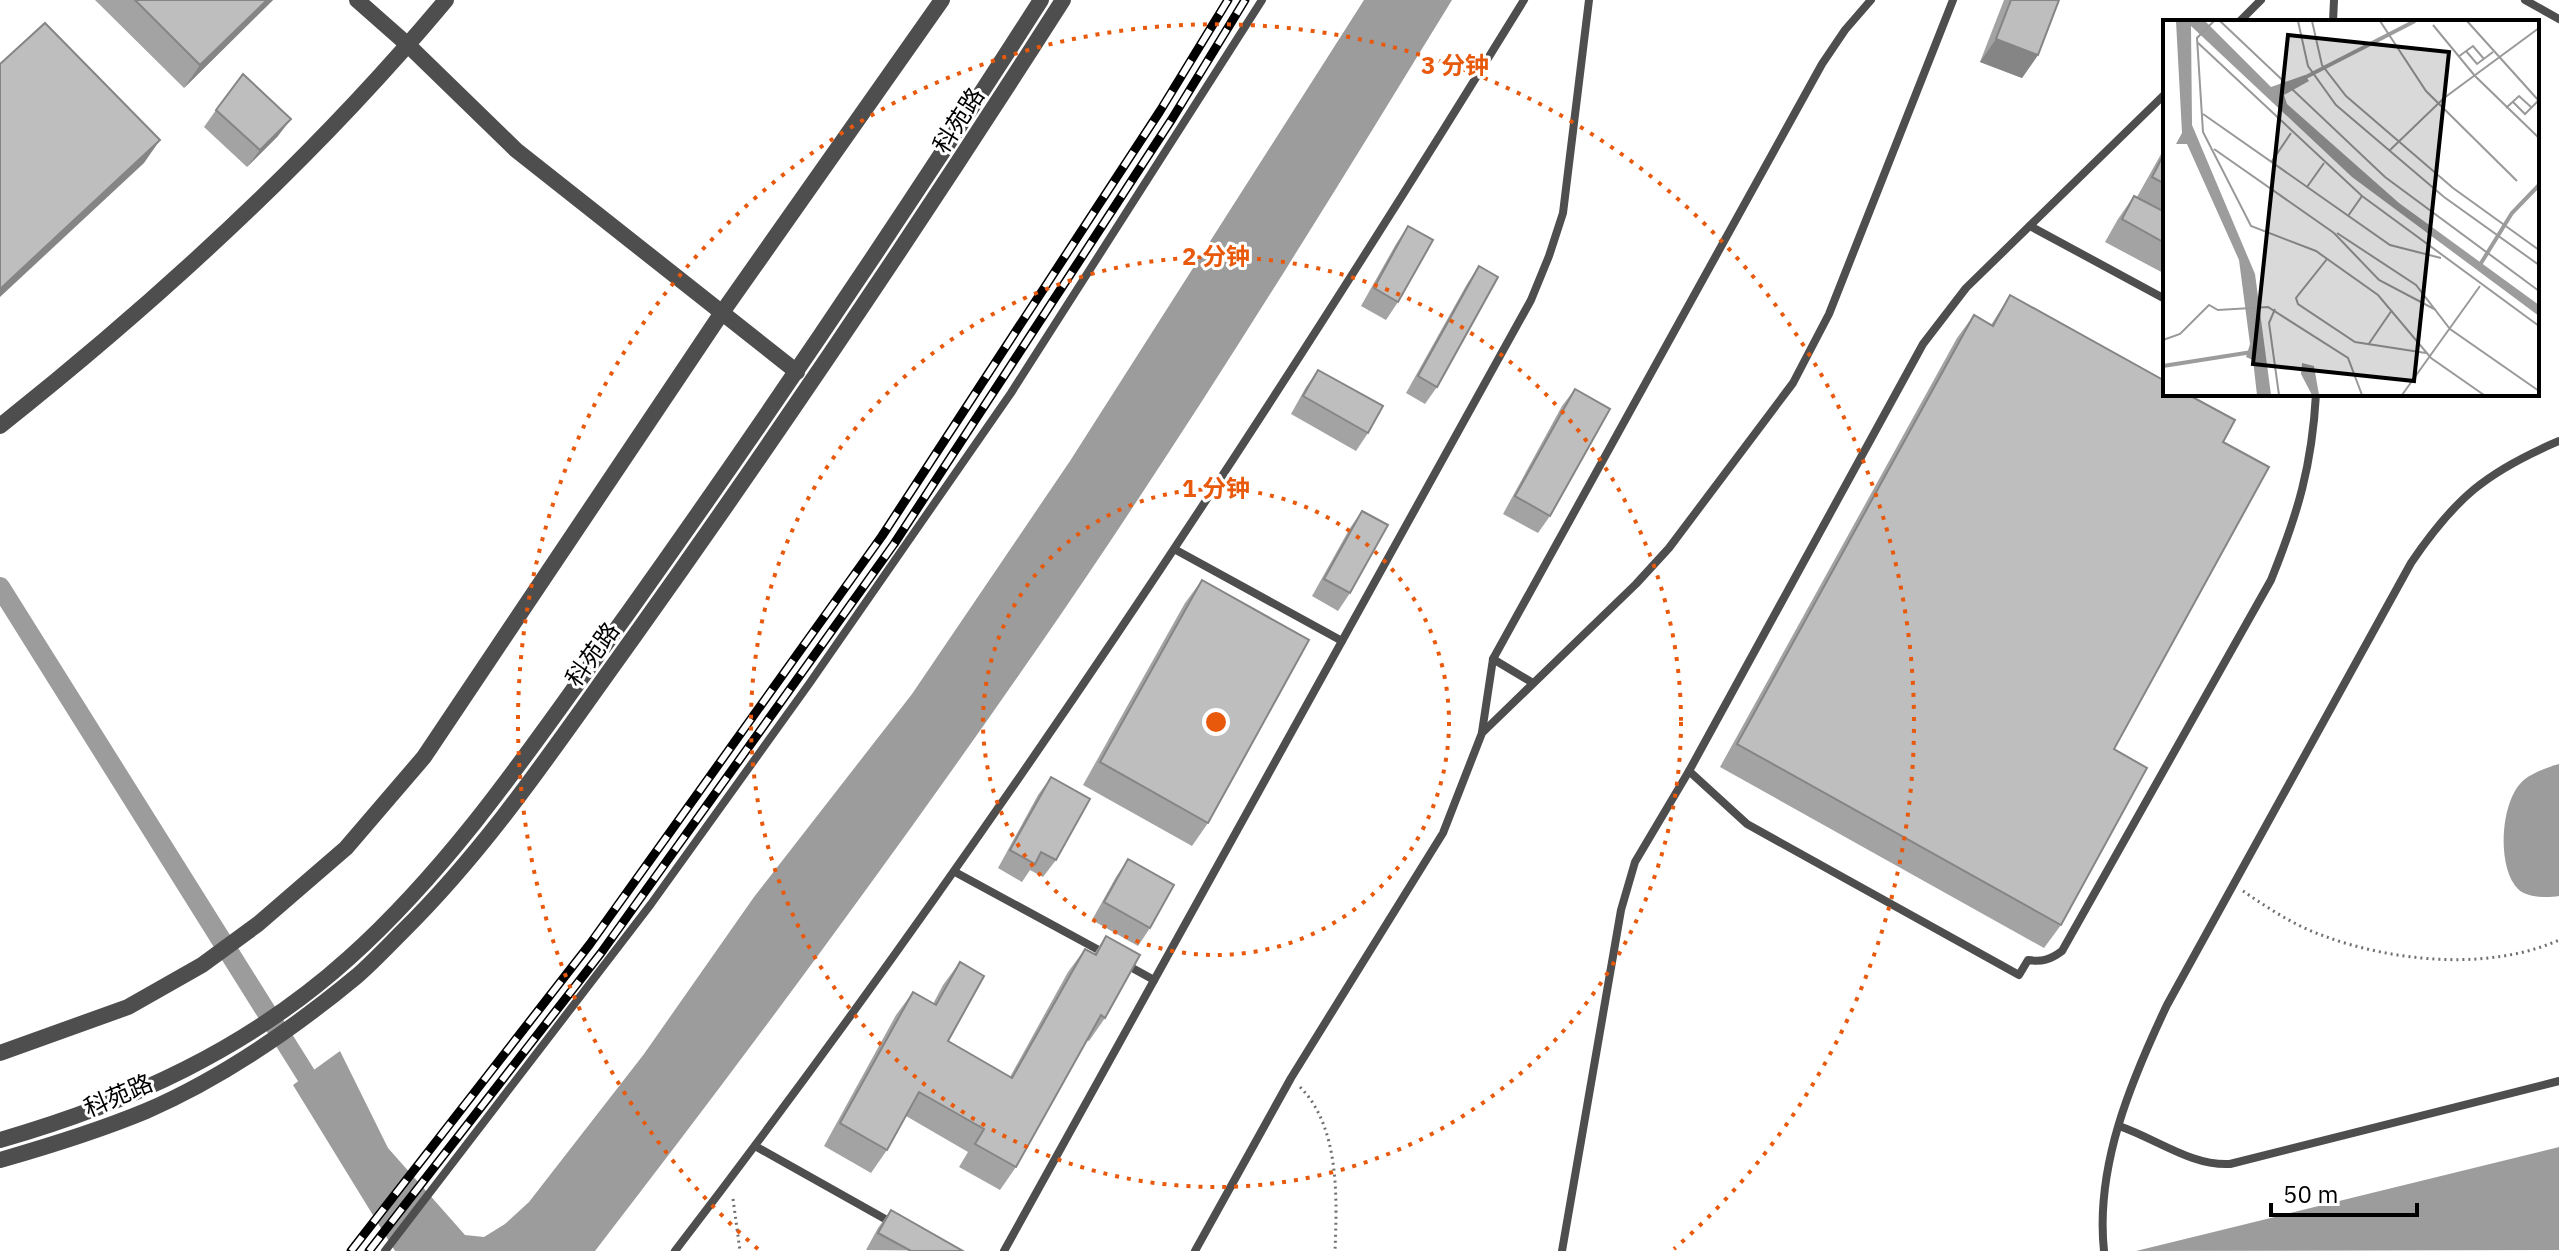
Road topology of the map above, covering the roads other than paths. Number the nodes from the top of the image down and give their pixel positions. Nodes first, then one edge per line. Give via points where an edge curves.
1 (357, 0) edge
2 (446, 0) edge
3 (942, 0) edge
4 (1041, 0) edge
5 (1063, 0) edge
6 (1262, 0) edge
7 (1524, 0) edge
8 (1589, 0) edge
9 (1871, 0) edge
10 (1953, 0) edge
11 (2261, 0) edge
12 (2334, 0) edge
13 (2525, 0) edge
14 (2559, 19) edge
15 (2241, 20) edge
16 (2333, 20) edge
17 (408, 45) junction
18 (2163, 96) edge
19 (2030, 226) junction
20 (2163, 298) edge
21 (721, 314) junction
22 (797, 372) junction
23 (813, 382) junction
24 (2316, 396) edge
25 (0, 426) edge
26 (2559, 441) edge
27 (1176, 550) junction
28 (1342, 641) junction
29 (1493, 659) junction
30 (1533, 683) junction
31 (1482, 733) junction
32 (1689, 771) junction
33 (955, 872) junction
34 (1154, 980) junction
35 (0, 1053) edge
36 (2559, 1081) edge
37 (2119, 1126) junction
38 (0, 1140) edge
39 (755, 1146) junction
40 (0, 1160) edge
41 (902, 1229) edge
42 (385, 1251) edge
43 (675, 1251) edge
44 (1004, 1251) edge
45 (1195, 1251) edge
46 (1562, 1251) edge
47 (2104, 1251) edge

1 - 17 street
2 - 17 street
3 - 21 street
4 - 22 street, 科苑路
5 - 23 street, 科苑路
6 - 42 lane via 1011,393 826,659 651,904
7 - 27 lane
8 - 28 lane via 1563,213 1549,256 1531,300
9 - 29 lane via 1822,64
10 - 30 lane via 1829,314 1793,383 1669,548
11 - 15 lane
12 - 16 lane
13 - 14 lane
17 - 21 street via 516,150
17 - 25 street via 320,142 99,347
18 - 19 lane
19 - 20 lane
19 - 32 lane via 1966,288 1923,344
21 - 22 street
21 - 35 street via 424,757 346,848 202,965 128,1007
22 - 23 street
22 - 38 street, 科苑路 via 483,815 348,959 211,1057 140,1093
23 - 40 street, 科苑路 via 498,827 360,974 221,1073 147,1110
24 - 32 lane via 2305,484 2271,580 2062,951 2052,959 2028,960 2019,975 1747,824
26 - 37 lane via 2522,457 2462,497 2411,563 2162,1016
27 - 28 lane
27 - 33 lane
28 - 34 lane
29 - 30 lane
29 - 31 lane
30 - 31 lane
31 - 45 lane via 1443,833 1291,1078
32 - 46 lane via 1626,886
33 - 34 lane
33 - 39 lane
34 - 44 lane
36 - 37 lane via 2230,1164 2194,1160
37 - 47 lane via 2105,1182
39 - 41 lane
39 - 43 lane

